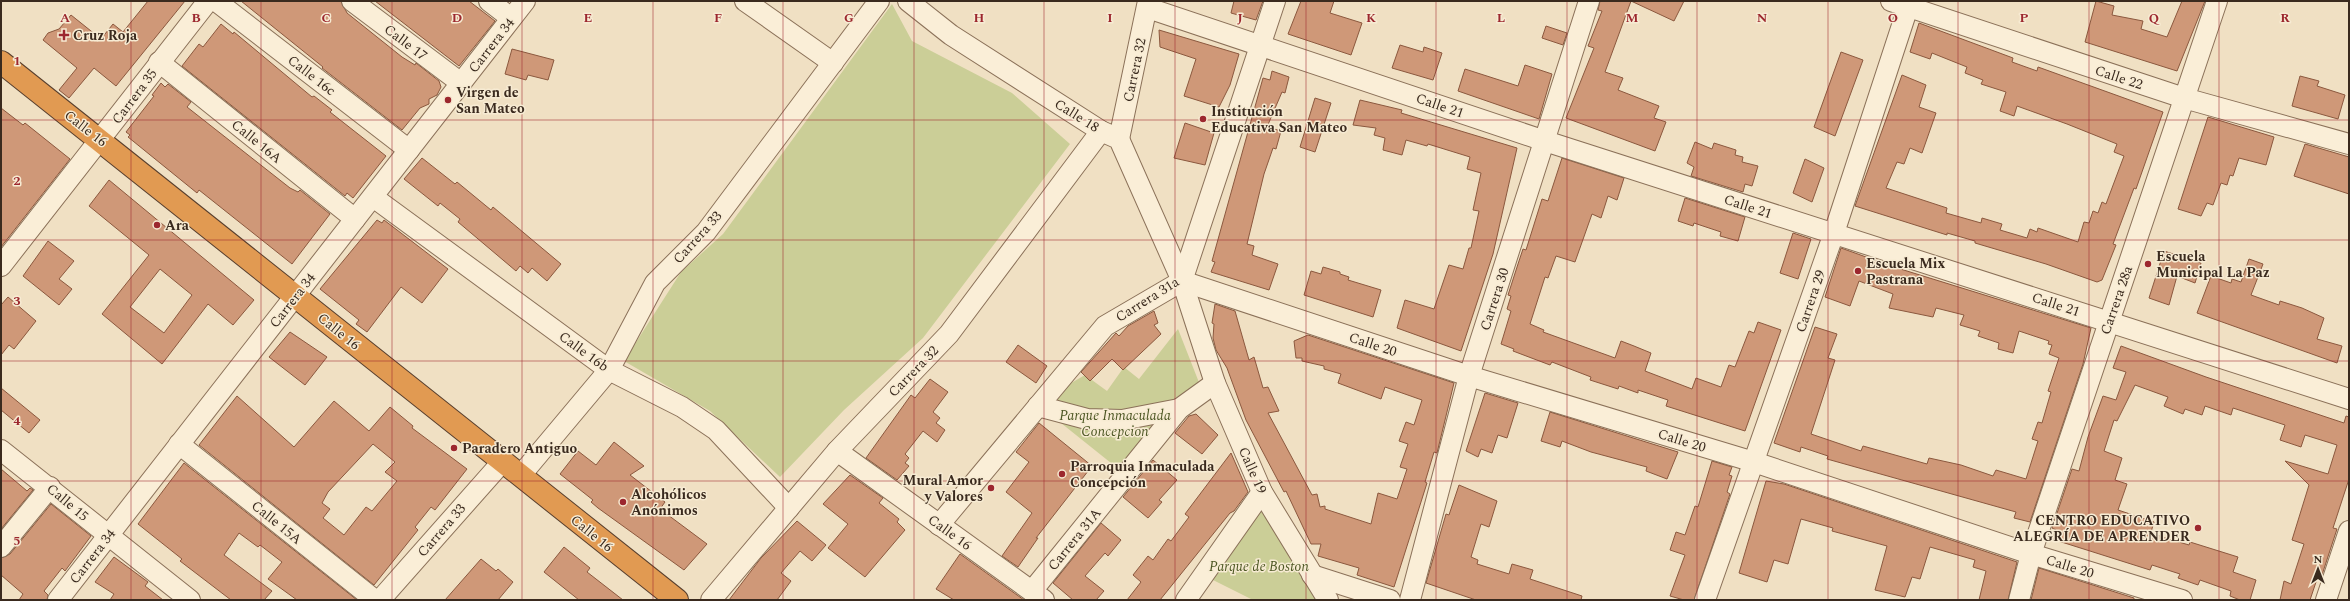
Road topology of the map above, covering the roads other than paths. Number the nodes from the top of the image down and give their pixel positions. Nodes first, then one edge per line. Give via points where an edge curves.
1 (208, 1) edge
2 (216, 1) edge
3 (352, 1) edge
4 (489, 1) edge
5 (525, 1) edge
6 (745, 1) edge
7 (878, 1) edge
8 (908, 1) edge
9 (1275, 1) edge
10 (1589, 1) edge
11 (2217, 1) edge
12 (1903, 3) edge
13 (1148, 5) edge
14 (512, 18) junction
15 (1261, 45) junction
16 (1, 62) edge
17 (159, 62) junction
18 (832, 63) junction
19 (460, 83) junction
20 (2184, 98) junction
21 (1101, 131) junction
22 (1119, 139) junction
23 (101, 140) junction
24 (1545, 141) junction
25 (2349, 144) edge
26 (409, 150) junction
27 (373, 198) junction
28 (355, 219) junction
29 (1834, 233) junction
30 (1, 266) edge
31 (1182, 281) junction
32 (296, 296) junction
33 (2109, 321) junction
34 (609, 370) junction
35 (1469, 376) junction
36 (1215, 383) junction
37 (2349, 399) edge
38 (1038, 406) junction
39 (1179, 408) junction
40 (179, 444) junction
41 (1, 450) edge
42 (836, 451) junction
43 (503, 461) junction
44 (1754, 462) junction
45 (521, 475) junction
46 (50, 487) junction
47 (1262, 492) junction
48 (789, 508) junction
49 (939, 525) junction
50 (2349, 530) edge
51 (108, 536) junction
52 (1, 547) edge
53 (2031, 554) junction
54 (1312, 574) junction
55 (1038, 596) edge
56 (58, 600) edge
57 (190, 600) edge
58 (375, 600) edge
59 (380, 600) edge
60 (676, 600) edge
61 (711, 600) edge
62 (1186, 600) edge
63 (1328, 600) edge
64 (1390, 600) edge
65 (1410, 600) edge
66 (1706, 600) edge
67 (2020, 600) edge
68 (2182, 600) edge
69 (2326, 600) edge

1 - 17 street, Carrera 35
2 - 26 street, Calle 16c
3 - 19 street, Calle 17
4 - 14 street
5 - 14 street, Carrera 34
6 - 18 street
7 - 18 street, Carrera 33
8 - 21 street, Calle 18 via 951,36
9 - 15 street, Carrera 31a
10 - 24 street, Carrera 30
11 - 20 street, Carrera 28a
12 - 20 street, Calle 22
12 - 29 street, Carrera 29
13 - 15 street, Calle 21
13 - 22 street, Carrera 32
14 - 19 street, Carrera 34
15 - 24 street, Calle 21
15 - 31 street, Carrera 31a
16 - 23 highway, Calle 16
17 - 23 street, Carrera 35
17 - 28 street, Calle 16A
18 - 34 street, Carrera 33 via 706,232 655,282
19 - 26 street, Carrera 34
20 - 25 street, Calle 22
20 - 33 street, Carrera 28a
21 - 22 street, Calle 18
21 - 42 street, Carrera 32 via 949,334
22 - 31 street
23 - 30 street, Carrera 35
23 - 32 highway, Calle 16
24 - 29 street, Calle 21
24 - 35 street, Carrera 30
26 - 27 street, Carrera 34
27 - 28 street, Carrera 34
27 - 34 street, Calle 16b
28 - 32 street, Carrera 34
29 - 33 street, Calle 21
29 - 44 street, Carrera 29
31 - 35 street, Calle 20
31 - 36 street, Calle 19
31 - 38 street, Carrera 31a via 1105,326
32 - 40 street, Carrera 34
32 - 43 highway, Calle 16
33 - 37 street, Calle 21
33 - 53 street, Carrera 28a
34 - 45 street, Carrera 33
34 - 48 street, Calle 16b via 682,407 716,430
35 - 44 street, Calle 20
35 - 65 street, Carrera 30
36 - 39 street, Carrera 31A
36 - 47 street, Calle 19
38 - 39 street via 1087,419 1122,420
38 - 49 street, Carrera 31a
39 - 55 street, Carrera 31A
40 - 51 street, Carrera 34
40 - 58 street, Calle 15A
41 - 46 street, Calle 15
42 - 48 street, Carrera 32
42 - 49 street, Calle 16
43 - 45 highway, Calle 16
43 - 59 street, Carrera 33
44 - 53 street, Calle 20
44 - 66 street, Carrera 29
45 - 60 highway, Calle 16
46 - 51 street, Calle 15
46 - 52 street
47 - 54 street, Calle 19
47 - 62 street
48 - 61 street, Carrera 32
49 - 55 street, Calle 16
50 - 69 street
51 - 56 street, Carrera 34
51 - 57 street, Calle 15
53 - 67 street, Carrera 28a
53 - 68 street, Calle 20
54 - 63 street, Calle 19
54 - 64 street

